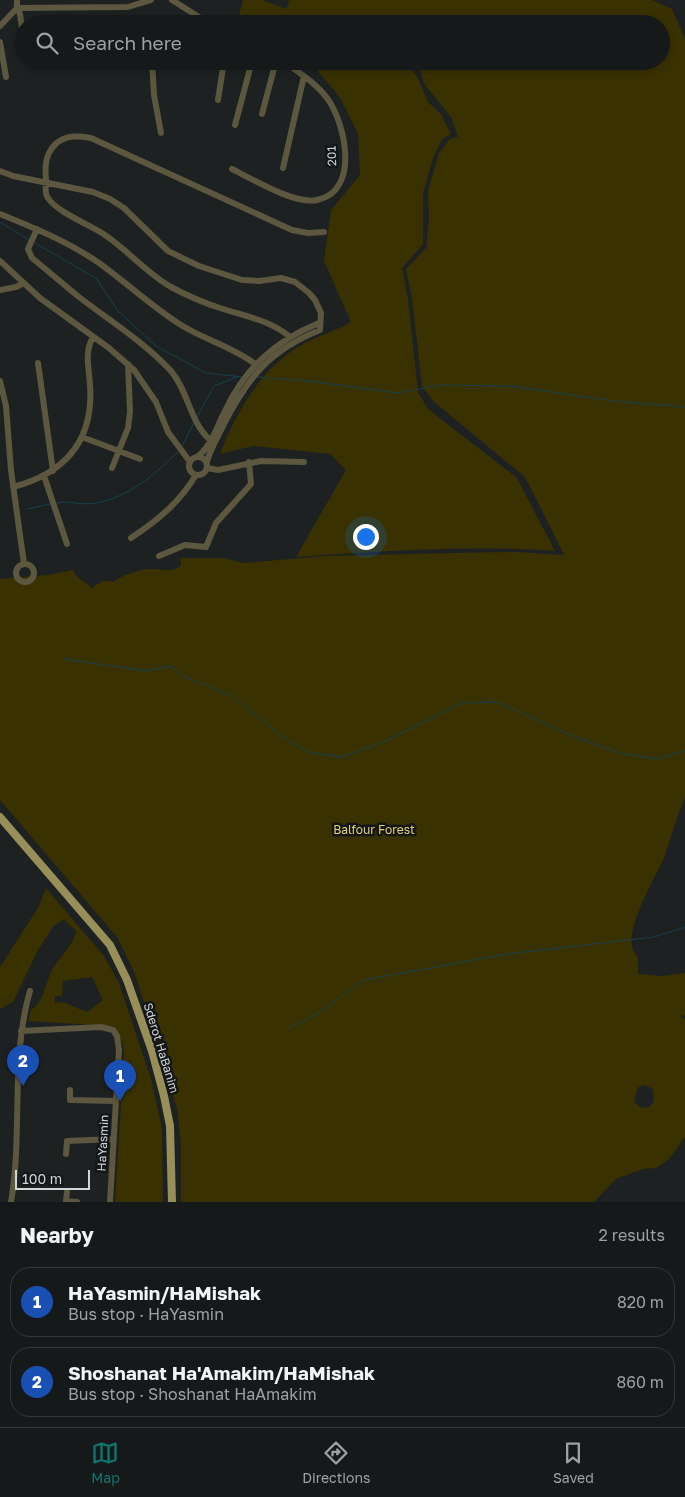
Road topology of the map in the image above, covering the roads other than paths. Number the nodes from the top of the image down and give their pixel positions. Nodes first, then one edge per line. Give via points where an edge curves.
1 (16, 0) edge
2 (151, 0) edge
3 (172, 0) edge
4 (17, 8) junction
5 (20, 15) edge
6 (196, 15) edge
7 (0, 26) edge
8 (0, 42) edge
9 (153, 70) edge
10 (222, 70) edge
11 (250, 70) edge
12 (274, 70) edge
13 (296, 70) edge
14 (304, 76) junction
15 (6, 78) dead end
16 (218, 100) dead end
17 (262, 114) dead end
18 (235, 125) dead end
19 (161, 133) dead end
20 (283, 168) dead end
21 (232, 169) dead end
22 (0, 171) edge
23 (46, 183) junction
24 (0, 214) edge
25 (37, 229) junction
26 (324, 232) dead end
27 (0, 261) edge
28 (24, 283) junction
29 (0, 290) edge
30 (319, 326) junction
31 (93, 336) junction
32 (290, 336) junction
33 (38, 363) dead end
34 (128, 364) junction
35 (254, 368) junction
36 (0, 381) edge
37 (239, 390) junction
38 (82, 437) junction
39 (210, 440) junction
40 (119, 452) junction
41 (197, 457) junction
42 (140, 459) dead end
43 (190, 462) junction
44 (249, 462) junction
45 (304, 462) dead end
46 (207, 465) junction
47 (112, 468) dead end
48 (53, 471) junction
49 (196, 475) junction
50 (44, 476) junction
51 (13, 487) junction
52 (131, 538) dead end
53 (67, 544) dead end
54 (159, 556) dead end
55 (24, 564) dead end
56 (0, 817) edge
57 (30, 990) dead end
58 (22, 1031) junction
59 (70, 1090) dead end
60 (116, 1100) junction
61 (114, 1138) junction
62 (66, 1154) dead end
63 (67, 1192) dead end
64 (11, 1202) edge
65 (77, 1202) edge
66 (110, 1202) edge
67 (172, 1202) edge

1 - 4 street
2 - 4 street via 128,7
3 - 6 street
4 - 5 street
4 - 7 street
8 - 15 street
9 - 19 street
10 - 16 street
11 - 18 street
12 - 17 street
13 - 14 street, 201
14 - 20 street
14 - 21 street, 201 via 328,99 342,134 346,167 333,190 317,200 306,200
22 - 23 street
23 - 26 street via 46,164 54,146 69,136 80,136 91,138 292,230
23 - 30 street via 110,199 134,217 168,251 192,263 242,280 281,278 295,282 315,300 320,313
23 - 32 street via 48,198 56,205 103,234 156,277 217,307 265,322
24 - 25 street
25 - 35 street via 99,263 182,325 245,356
25 - 39 street via 28,249 32,258 163,363 179,381 197,425
27 - 28 street
28 - 29 street via 16,288
28 - 31 street
30 - 32 street
30 - 35 street
31 - 34 street
31 - 38 street via 87,357 90,412
32 - 35 street via 269,350
33 - 48 street
34 - 40 street via 130,412
34 - 43 street via 148,387 168,432
35 - 37 street
36 - 51 street via 6,406
37 - 39 street
37 - 46 street
38 - 40 street
38 - 48 street via 66,460
39 - 41 street
40 - 42 street
40 - 47 street
41 - 43 street
41 - 46 street
43 - 49 street via 190,470
44 - 45 street
44 - 46 street via 218,470
44 - 54 street via 251,484 216,523 206,547 185,545
46 - 49 street via 202,475
48 - 50 street
49 - 52 street via 168,511
50 - 51 street
50 - 53 street
51 - 55 street
56 - 67 main road, Sderot HaBanim via 110,945 127,980 152,1051 170,1126
57 - 58 street
58 - 60 street, HaYasmin via 101,1027 113,1030 120,1050
58 - 64 street via 16,1084
59 - 60 street via 70,1100
60 - 61 street, HaYasmin
61 - 62 street via 67,1141
61 - 66 street, HaYasmin
63 - 65 street via 66,1201

